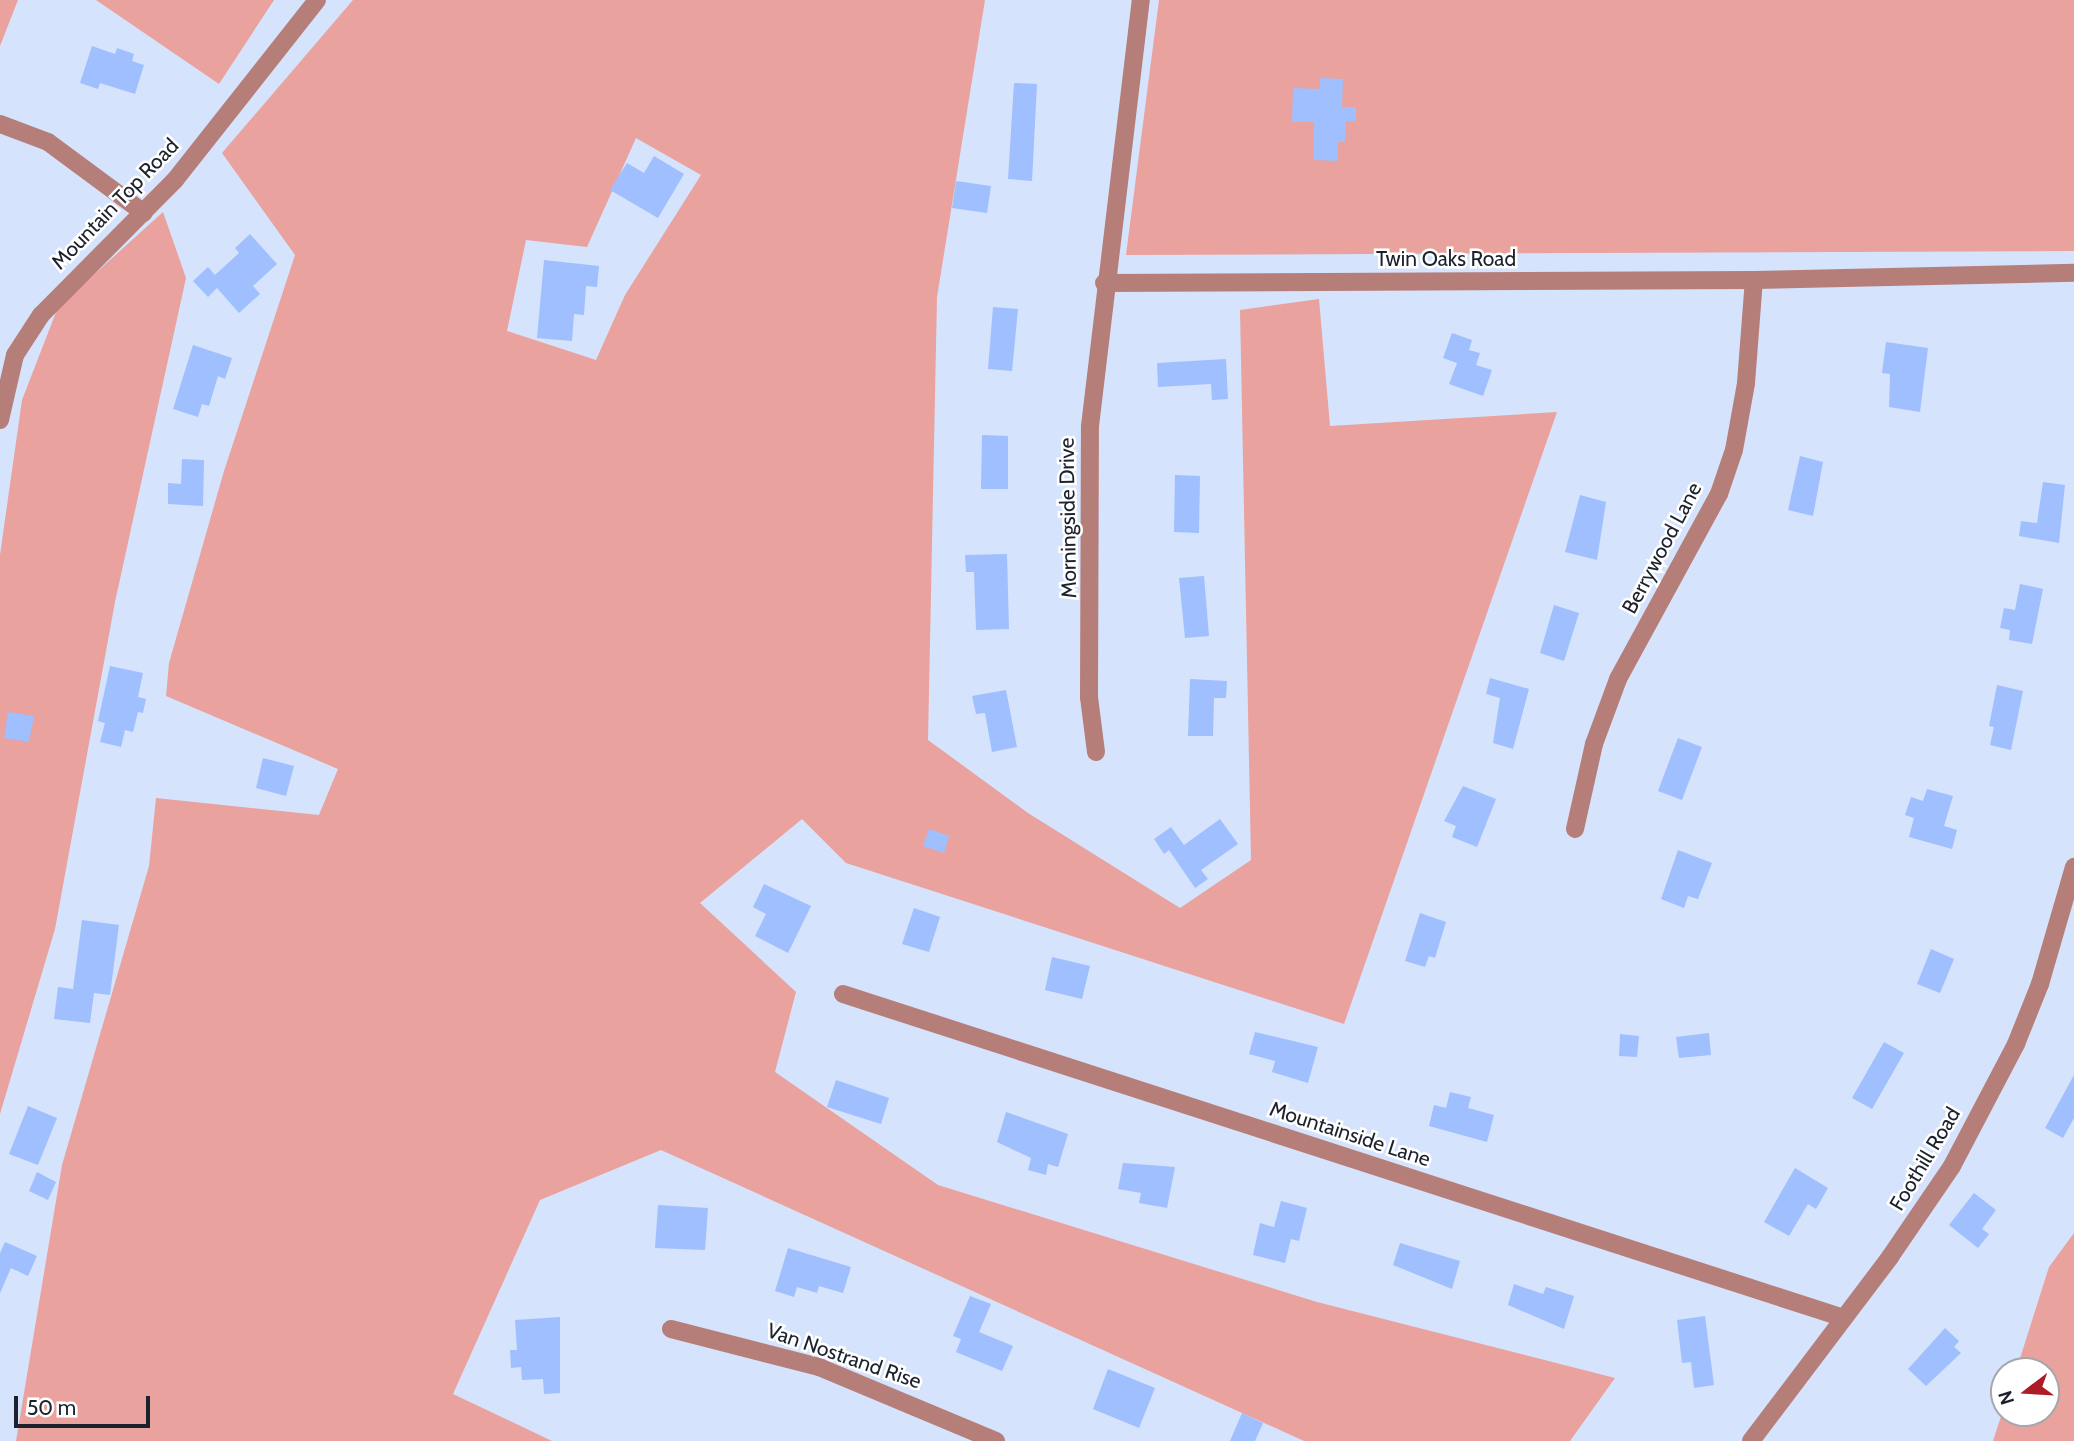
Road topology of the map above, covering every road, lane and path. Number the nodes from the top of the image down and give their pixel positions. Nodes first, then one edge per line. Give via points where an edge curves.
1 (317, 0) edge
2 (1140, 0) edge
3 (0, 124) edge
4 (144, 213) junction
5 (2074, 272) edge
6 (1754, 280) junction
7 (1104, 283) junction
8 (0, 420) edge
9 (1096, 752) dead end
10 (1575, 829) dead end
11 (2074, 867) edge
12 (2071, 890) edge
13 (843, 994) dead end
14 (1844, 1318) junction
15 (671, 1329) dead end
16 (996, 1441) edge
17 (1751, 1441) edge

1 - 4 street, Mountain Top Road
2 - 7 street
3 - 4 street via 48,142
4 - 8 street, Mountain Top Road via 75,278 25,336 4,389
5 - 6 street, Twin Oaks Road
6 - 7 street, Twin Oaks Road
6 - 10 street, Berrywood Lane via 1746,383 1734,450 1719,494 1618,679 1594,744
7 - 9 street, Morningside Drive via 1087,505 1093,604 1089,697
11 - 12 street, Foothill Road
12 - 14 street, Foothill Road via 2016,1044 1952,1166
13 - 14 street, Mountainside Lane
14 - 17 street, Foothill Road
15 - 16 street, Van Nostrand Rise via 819,1367

